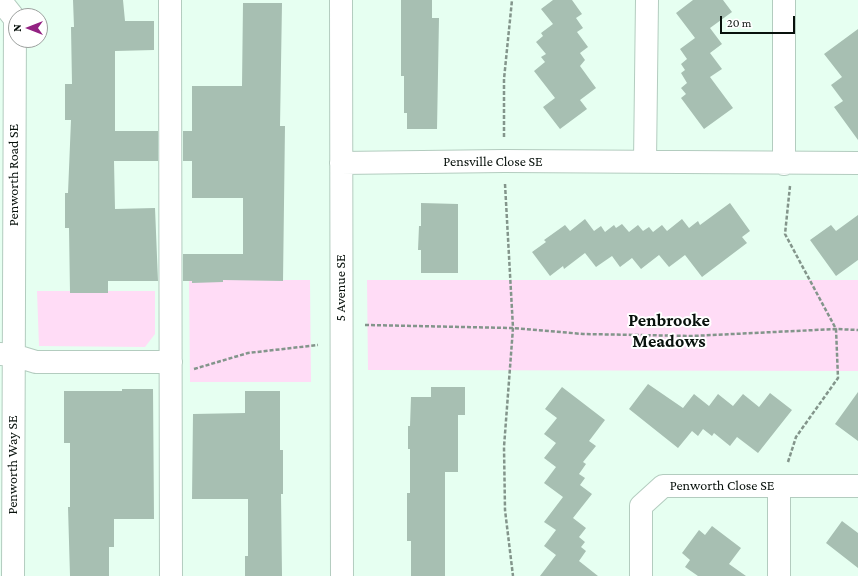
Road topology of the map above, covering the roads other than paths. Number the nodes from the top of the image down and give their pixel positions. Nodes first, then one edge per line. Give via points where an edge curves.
1 (0, 0) edge
2 (170, 0) edge
3 (341, 0) edge
4 (647, 0) edge
5 (784, 0) edge
6 (645, 162) junction
7 (342, 163) junction
8 (858, 163) edge
9 (784, 164) junction
10 (7, 354) edge
11 (171, 362) junction
12 (858, 486) edge
13 (779, 487) junction
14 (13, 576) edge
15 (172, 576) edge
16 (342, 576) edge
17 (641, 576) edge
18 (779, 576) edge

1 - 10 street, Penworth Road SE via 15,19
2 - 11 street
3 - 7 street, 5 Avenue SE
4 - 6 street
5 - 9 street
6 - 7 street, Pensville Close SE
6 - 9 street, Pensville Close SE
7 - 16 street, 5 Avenue SE
8 - 9 street, Pensville Close SE
10 - 11 street via 36,362
10 - 14 street, Penworth Way SE
11 - 15 street
12 - 13 street, Penworth Close SE
13 - 17 street, Penworth Close SE via 663,486 641,506
13 - 18 street

